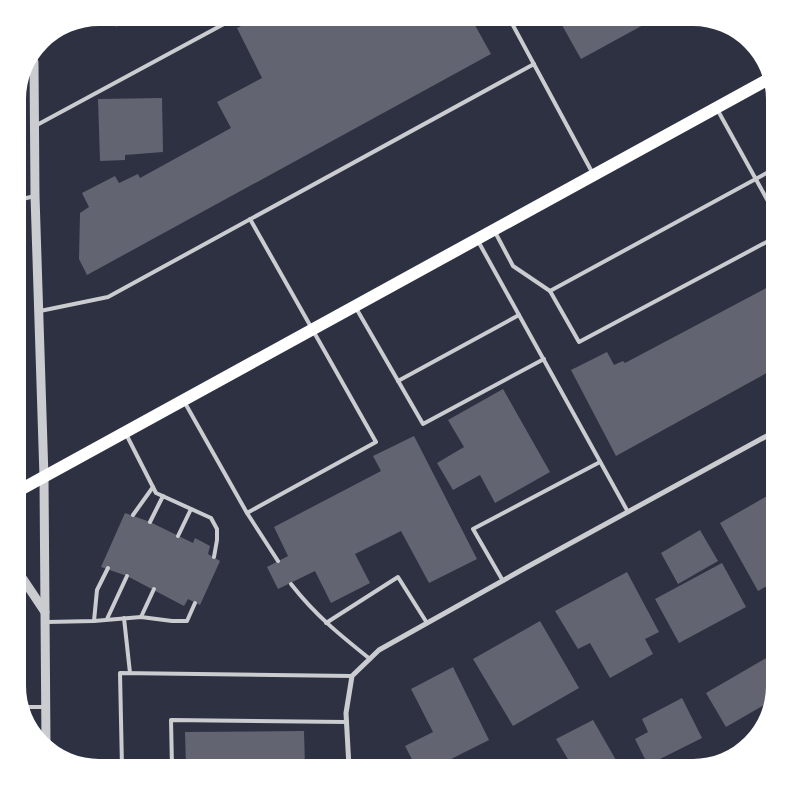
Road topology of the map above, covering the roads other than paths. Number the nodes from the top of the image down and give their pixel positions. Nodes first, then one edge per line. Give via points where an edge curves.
1 (220, 26) edge
2 (513, 26) edge
3 (534, 64) junction
4 (34, 67) edge
5 (763, 82) edge
6 (716, 108) junction
7 (35, 126) junction
8 (766, 173) edge
9 (594, 175) junction
10 (756, 179) junction
11 (35, 196) junction
12 (766, 197) edge
13 (26, 198) edge
14 (250, 219) junction
15 (494, 230) junction
16 (477, 239) junction
17 (766, 242) edge
18 (550, 291) junction
19 (355, 306) junction
20 (40, 311) junction
21 (519, 316) junction
22 (313, 329) junction
23 (544, 359) junction
24 (398, 381) junction
25 (183, 400) junction
26 (125, 432) junction
27 (766, 436) edge
28 (600, 462) junction
29 (44, 476) junction
30 (26, 486) edge
31 (153, 487) junction
32 (163, 496) junction
33 (191, 509) junction
34 (628, 512) junction
35 (247, 513) junction
36 (133, 515) dead end
37 (150, 522) dead end
38 (178, 536) dead end
39 (214, 558) dead end
40 (278, 561) dead end
41 (108, 568) dead end
42 (128, 576) dead end
43 (503, 580) junction
44 (26, 584) edge
45 (291, 584) dead end
46 (154, 589) dead end
47 (196, 603) dead end
48 (45, 617) junction
49 (124, 618) junction
50 (141, 618) junction
51 (107, 619) junction
52 (94, 621) junction
53 (427, 623) junction
54 (326, 624) junction
55 (370, 659) junction
56 (130, 673) junction
57 (352, 676) junction
58 (30, 706) edge
59 (46, 707) junction
60 (347, 722) junction
61 (46, 736) edge
62 (122, 759) edge
63 (172, 759) edge
64 (349, 759) edge

1 - 7 lane
2 - 3 lane
3 - 9 lane
3 - 14 lane
4 - 7 street
5 - 6 main road
6 - 9 main road
6 - 10 lane
7 - 11 street
8 - 10 lane
9 - 15 main road
10 - 12 lane
10 - 18 lane
11 - 13 lane
11 - 20 street
14 - 20 lane via 108,297
14 - 22 lane
15 - 16 main road
15 - 18 lane via 513,266
16 - 19 main road
16 - 21 lane
17 - 18 lane via 579,342
19 - 22 main road
19 - 24 lane
20 - 29 street
21 - 23 lane
21 - 24 lane
22 - 25 main road
22 - 35 lane via 376,442
23 - 24 lane via 423,424
23 - 28 lane
25 - 26 main road
25 - 35 lane
26 - 29 main road
26 - 31 lane
27 - 34 street
28 - 34 lane
28 - 43 lane via 473,529
29 - 30 main road
29 - 48 street
31 - 32 lane
31 - 36 lane
32 - 33 lane
32 - 37 lane
33 - 38 lane
33 - 39 lane via 211,518 217,529
34 - 43 street
35 - 40 lane
41 - 52 lane via 97,590
42 - 51 lane
43 - 53 street
44 - 48 street
45 - 54 lane
46 - 50 lane
47 - 50 lane via 187,621
48 - 52 lane
48 - 59 street
49 - 50 lane
49 - 51 lane
49 - 56 lane
51 - 52 lane
53 - 54 lane via 398,577
53 - 55 street
54 - 55 lane
55 - 57 street
56 - 57 lane
56 - 62 lane via 120,673
57 - 60 street
58 - 59 lane
59 - 61 street
60 - 63 lane via 171,720
60 - 64 street

